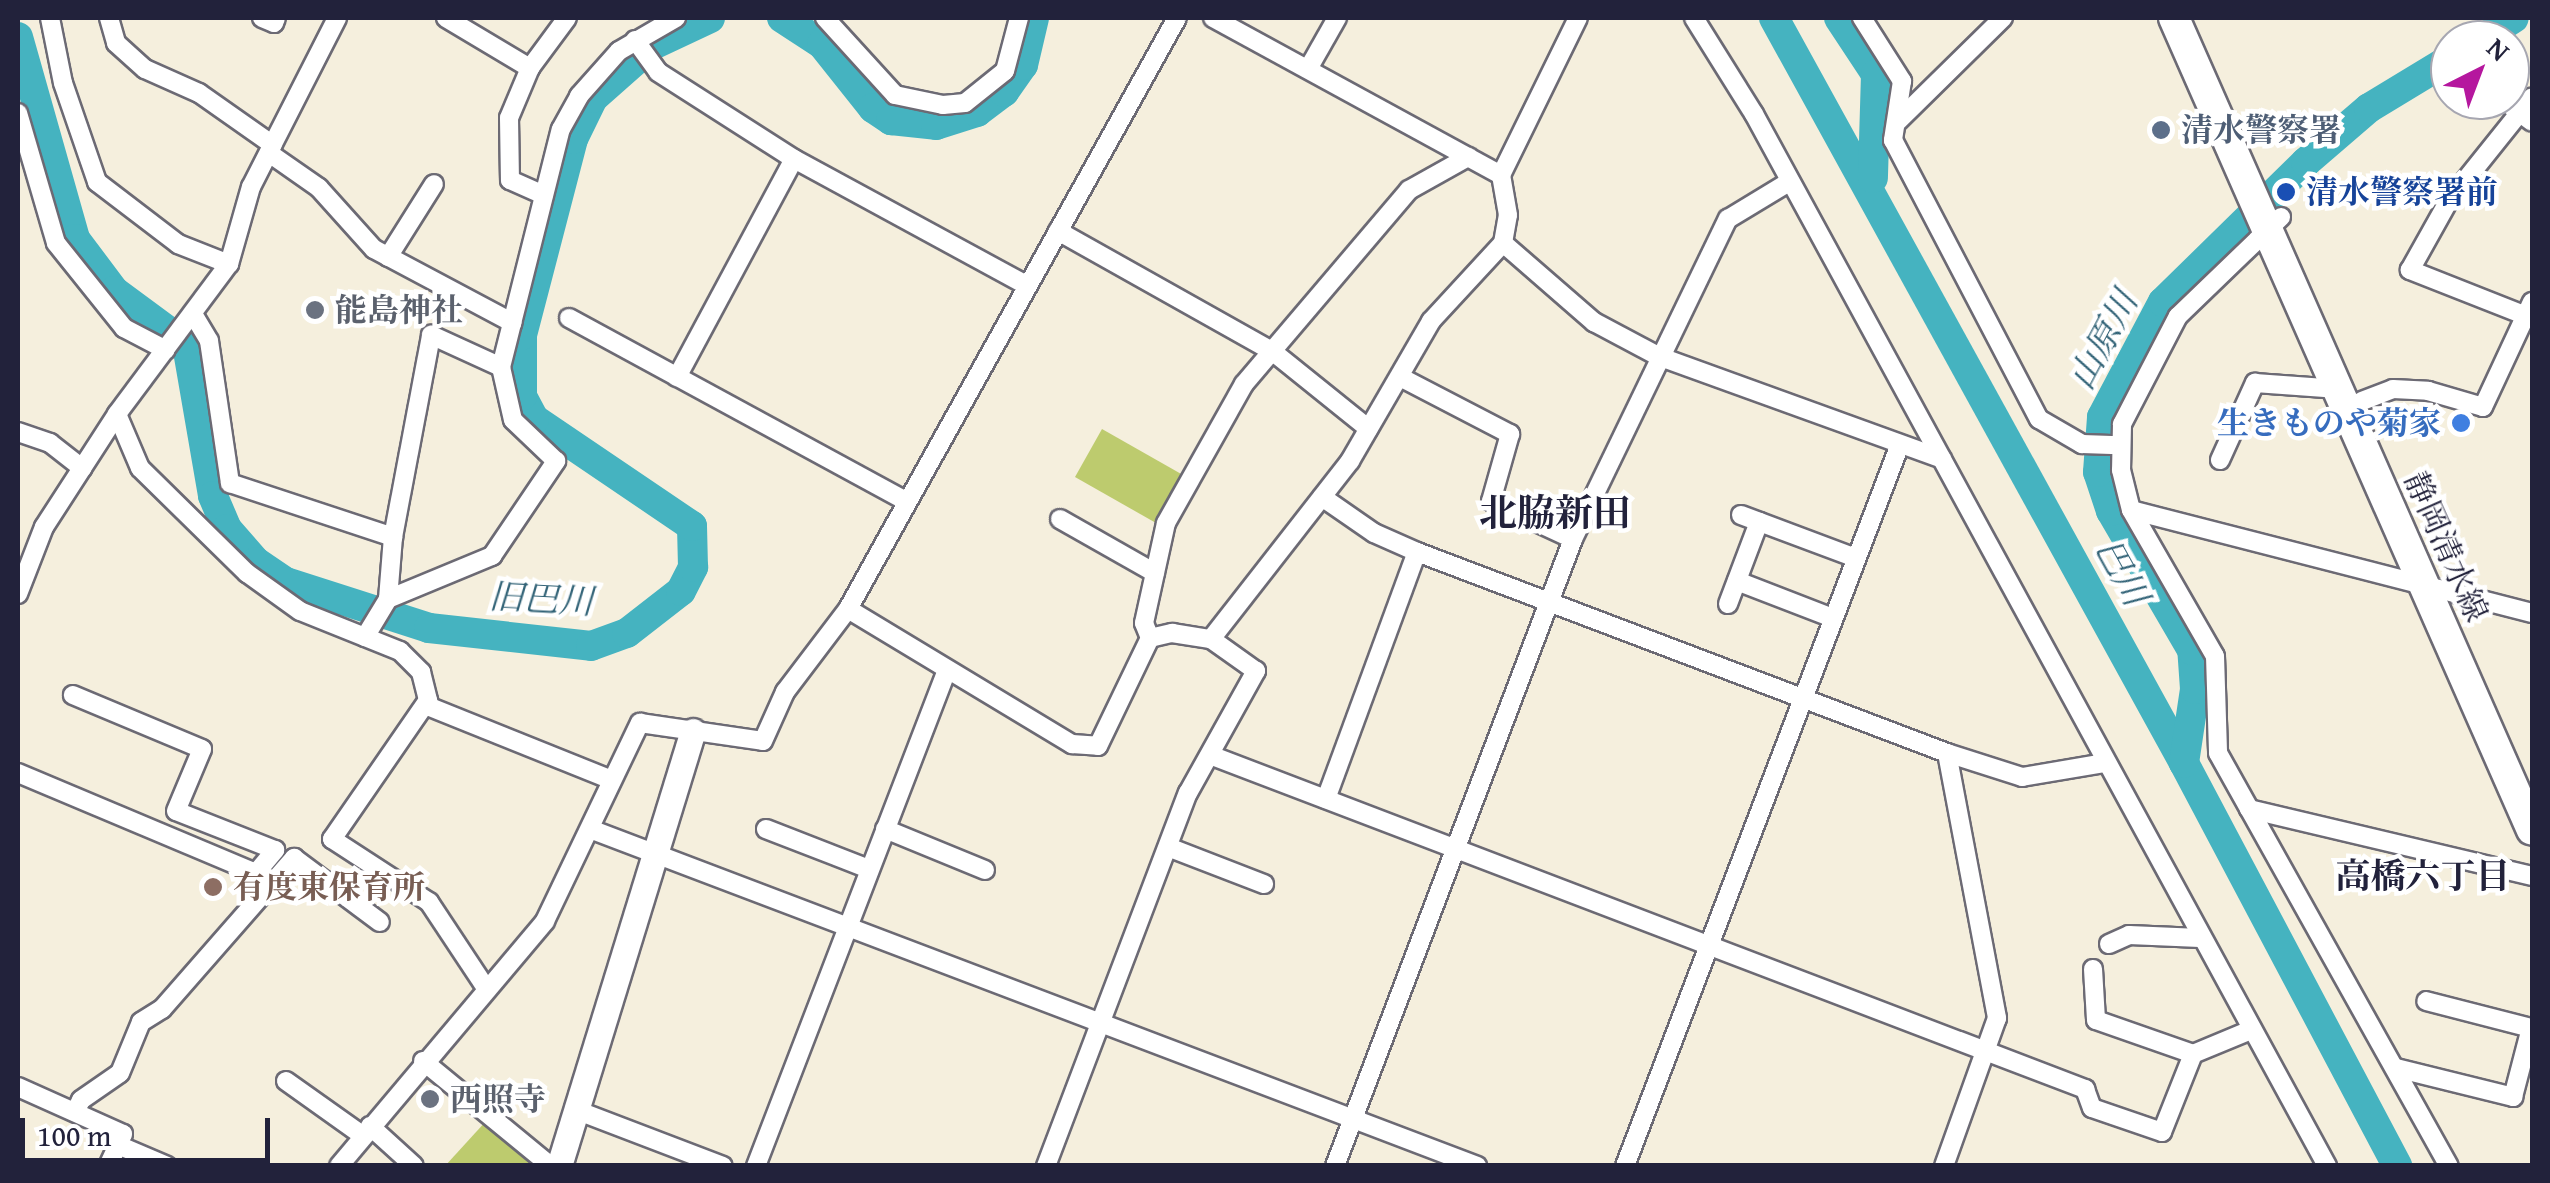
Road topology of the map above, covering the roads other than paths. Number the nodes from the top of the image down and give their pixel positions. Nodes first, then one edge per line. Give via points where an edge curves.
1 (50, 18) edge
2 (109, 18) edge
3 (262, 18) edge
4 (276, 18) edge
5 (337, 18) edge
6 (446, 18) edge
7 (568, 18) edge
8 (676, 18) edge
9 (825, 18) edge
10 (1019, 18) edge
11 (1176, 18) edge
12 (1213, 18) edge
13 (1337, 18) edge
14 (1578, 18) edge
15 (1694, 18) edge
16 (1862, 18) edge
17 (2003, 18) edge
18 (2174, 18) edge
19 (2192, 18) edge
20 (634, 40) junction
21 (530, 68) junction
22 (1308, 69) junction
23 (18, 113) edge
24 (2524, 120) edge
25 (1896, 124) junction
26 (271, 149) junction
27 (1468, 157) junction
28 (794, 158) junction
29 (1501, 175) junction
30 (1789, 182) junction
31 (434, 184) dead end
32 (544, 195) junction
33 (2274, 222) junction
34 (1058, 231) junction
35 (1503, 244) junction
36 (388, 257) junction
37 (230, 264) junction
38 (1026, 286) junction
39 (2528, 308) edge
40 (569, 318) dead end
41 (513, 323) junction
42 (179, 333) junction
43 (1272, 352) junction
44 (1658, 356) junction
45 (501, 367) junction
46 (677, 377) junction
47 (1402, 378) junction
48 (2350, 395) junction
49 (117, 414) junction
50 (1369, 429) junction
51 (18, 432) edge
52 (2119, 445) junction
53 (1900, 447) junction
54 (1942, 459) junction
55 (2220, 460) dead end
56 (82, 468) junction
57 (1322, 497) junction
58 (906, 501) junction
59 (2131, 510) junction
60 (1060, 519) dead end
61 (393, 537) junction
62 (1573, 539) junction
63 (1418, 552) junction
64 (1856, 558) junction
65 (1155, 573) junction
66 (1736, 581) junction
67 (2436, 593) junction
68 (18, 594) edge
69 (388, 598) junction
70 (1549, 600) junction
71 (1728, 604) dead end
72 (848, 610) junction
73 (2532, 612) edge
74 (1833, 618) junction
75 (365, 637) junction
76 (1150, 638) junction
77 (1211, 639) junction
78 (948, 670) junction
79 (74, 695) dead end
80 (1803, 697) junction
81 (428, 700) junction
82 (693, 730) junction
83 (1946, 753) junction
84 (1210, 755) junction
85 (2104, 763) junction
86 (18, 773) edge
87 (612, 780) junction
88 (2532, 788) edge
89 (1326, 799) junction
90 (2249, 809) junction
91 (590, 829) junction
92 (766, 829) dead end
93 (884, 829) junction
94 (2532, 830) edge
95 (1168, 848) junction
96 (1457, 848) junction
97 (654, 856) junction
98 (869, 869) junction
99 (986, 870) dead end
100 (2532, 876) edge
101 (1264, 884) dead end
102 (380, 922) dead end
103 (845, 929) junction
104 (2200, 938) junction
105 (2109, 944) dead end
106 (1710, 946) junction
107 (2093, 969) dead end
108 (486, 988) junction
109 (2426, 1001) dead end
110 (1100, 1024) junction
111 (2252, 1030) junction
112 (1989, 1052) junction
113 (2192, 1054) junction
114 (423, 1060) junction
115 (2396, 1068) junction
116 (2526, 1077) edge
117 (286, 1081) dead end
118 (18, 1087) edge
119 (576, 1110) junction
120 (75, 1112) junction
121 (1353, 1119) junction
122 (366, 1130) junction
123 (118, 1145) junction
124 (108, 1166) edge
125 (167, 1166) edge
126 (339, 1166) edge
127 (414, 1166) edge
128 (551, 1166) edge
129 (559, 1166) edge
130 (723, 1166) edge
131 (756, 1166) edge
132 (1046, 1166) edge
133 (1335, 1166) edge
134 (1477, 1166) edge
135 (1625, 1166) edge
136 (1944, 1166) edge
137 (2326, 1166) edge
138 (2449, 1166) edge

1 - 37 street via 63,84 96,182 178,244
2 - 26 street via 116,43 146,69 200,93
3 - 4 street
5 - 26 street
6 - 21 street
7 - 21 street
8 - 20 street
9 - 10 street via 894,96 943,105 975,98 1005,71
11 - 34 street
12 - 22 street
13 - 22 street
14 - 29 street
15 - 30 street
16 - 25 street via 1902,81
17 - 25 street
18 - 33 main road, 静岡清水線
19 - 33 main road, 静岡清水線
20 - 28 street via 658,72
20 - 32 street via 579,96 561,129
21 - 32 street via 509,118 510,180
22 - 27 street
23 - 42 street via 56,243 124,328
24 - 39 street via 2448,202 2410,270
25 - 52 street via 1894,140 2040,419 2082,444
26 - 36 street
26 - 37 street via 251,187
27 - 29 street
27 - 43 street via 1410,190
28 - 38 street
28 - 46 street
29 - 35 street via 1508,216
30 - 44 street via 1728,219
30 - 54 street
31 - 36 street
32 - 41 street
33 - 48 main road, 静岡清水線
33 - 52 street via 2178,316 2134,395
34 - 38 street
34 - 43 street
35 - 44 street via 1594,322
35 - 47 street via 1431,321
36 - 41 street
37 - 42 street
38 - 58 street
39 - 48 street via 2483,408 2428,391
40 - 46 street
41 - 45 street
42 - 49 street
42 - 61 street via 208,341 230,483
43 - 50 street
43 - 65 street via 1244,384 1166,523
44 - 53 street
44 - 62 street
45 - 61 street via 431,335
45 - 69 street via 514,420 556,461 492,556
46 - 58 street
47 - 50 street
47 - 62 street via 1510,434 1491,501
48 - 55 street via 2255,382
48 - 67 main road, 静岡清水線
49 - 56 street
49 - 75 street via 140,468 194,526 300,611
50 - 57 street
51 - 56 street via 50,443
52 - 59 street
53 - 54 street
53 - 64 street
54 - 85 street
56 - 68 street via 44,527
57 - 63 street via 1374,533
57 - 77 street
58 - 72 street
59 - 67 street
59 - 90 street via 2214,656 2218,753
60 - 65 street
61 - 69 street
62 - 70 street
63 - 70 street
63 - 89 street
64 - 66 street via 1750,518
64 - 74 street
65 - 76 street via 1144,622
66 - 71 street
66 - 74 street
67 - 73 street
67 - 88 main road, 静岡清水線
67 - 94 main road, 静岡清水線
69 - 75 street
70 - 80 street
70 - 96 street
72 - 78 street
72 - 82 street via 785,692 763,741
74 - 80 street
75 - 81 street via 400,651 421,672
76 - 77 street
76 - 78 street via 1098,746 1072,744
77 - 84 street via 1256,671
78 - 93 street
79 - 86 street via 202,748 176,811 275,850 256,873
80 - 83 street
80 - 106 street
81 - 87 street via 430,707
81 - 108 street via 332,838 429,902
82 - 87 street via 640,722
82 - 97 street
83 - 85 street via 2022,777
83 - 112 street via 1997,1018
84 - 89 street
84 - 95 street
85 - 104 street
87 - 91 street
89 - 96 street
90 - 100 street
90 - 115 street
91 - 97 street
91 - 108 street via 545,921
92 - 98 street
93 - 98 street
93 - 99 street
95 - 101 street
95 - 110 street
96 - 106 street
96 - 121 street
97 - 103 street
97 - 119 street
98 - 103 street
102 - 120 street via 294,858 162,1009 141,1022 120,1073 81,1100
103 - 110 street
103 - 131 street
104 - 105 street via 2128,935
104 - 111 street
106 - 112 street
106 - 135 street
107 - 113 street via 2096,1020
108 - 114 street
109 - 116 street via 2531,1028
110 - 121 street
110 - 132 street
111 - 113 street
111 - 137 street
112 - 113 street via 2085,1089 2092,1108 2162,1132
112 - 136 street
114 - 122 street
114 - 128 street
115 - 116 street via 2512,1097
115 - 138 street
117 - 122 street
118 - 120 street
119 - 129 street
119 - 130 street
120 - 123 street via 123,1134
121 - 133 street
121 - 134 street
122 - 126 street
122 - 127 street
123 - 124 street
123 - 125 street

